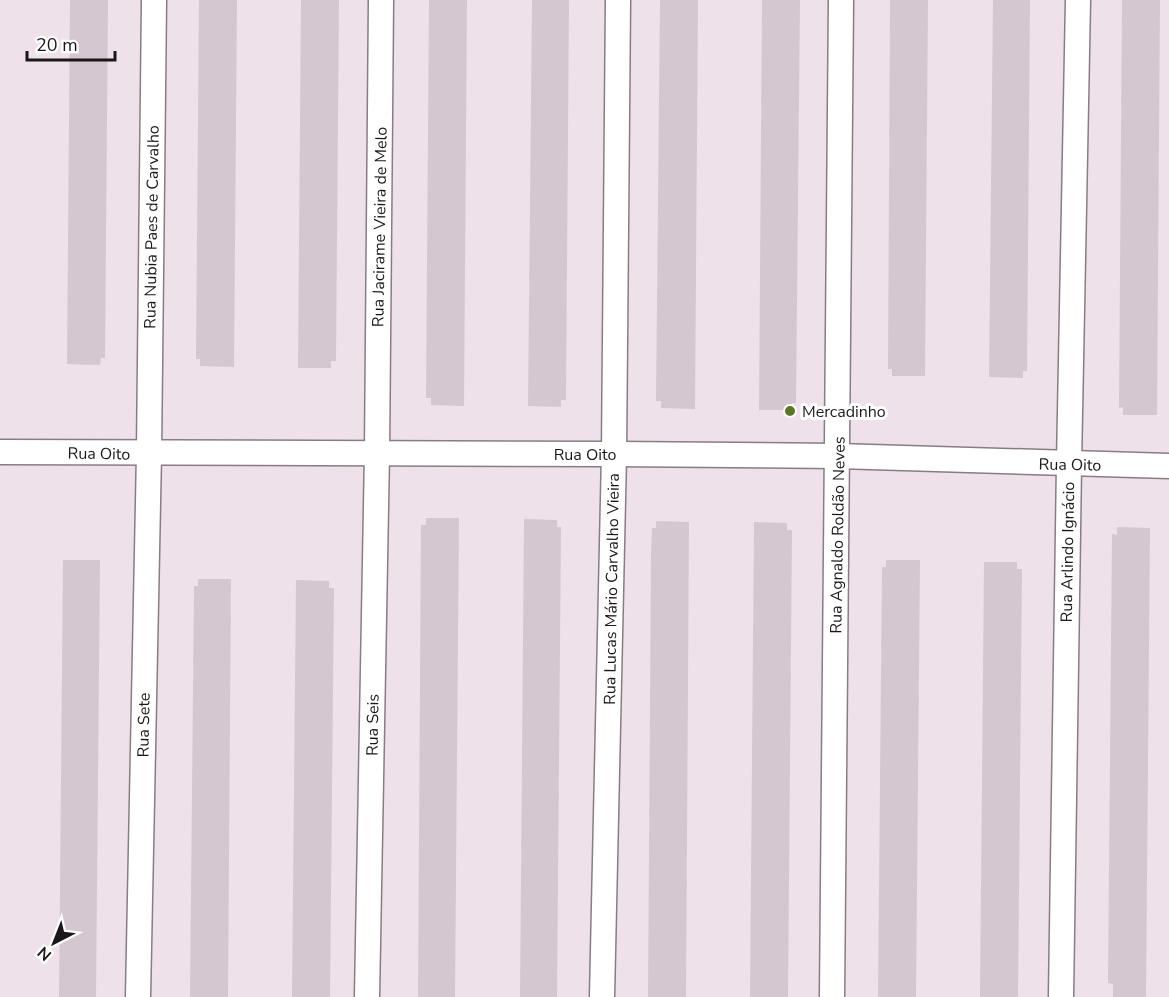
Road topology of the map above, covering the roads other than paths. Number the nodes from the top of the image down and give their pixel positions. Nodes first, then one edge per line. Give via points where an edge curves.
1 (154, 0) edge
2 (381, 0) edge
3 (618, 0) edge
4 (841, 0) edge
5 (1078, 0) edge
6 (0, 452) edge
7 (149, 453) junction
8 (377, 453) junction
9 (614, 454) junction
10 (838, 456) junction
11 (1069, 464) junction
12 (1169, 466) edge
13 (138, 997) edge
14 (367, 997) edge
15 (603, 997) edge
16 (832, 997) edge
17 (1061, 997) edge

1 - 7 street, Rua Nubia Paes de Carvalho
2 - 8 street, Rua Jacirame Vieira de Melo
3 - 9 street, Rua Lucas Mário Carvalho Vieira
4 - 10 street, Rua Agnaldo Roldão Neves
5 - 11 street, Rua Arlindo Ignácio
6 - 7 street, Rua Oito
7 - 8 street, Rua Oito
7 - 13 street, Rua Sete
8 - 9 street, Rua Oito
8 - 14 street, Rua Seis
9 - 10 street, Rua Oito
9 - 15 street, Rua Lucas Mário Carvalho Vieira
10 - 11 street, Rua Oito
10 - 16 street, Rua Agnaldo Roldão Neves
11 - 12 street, Rua Oito
11 - 17 street, Rua Arlindo Ignácio

